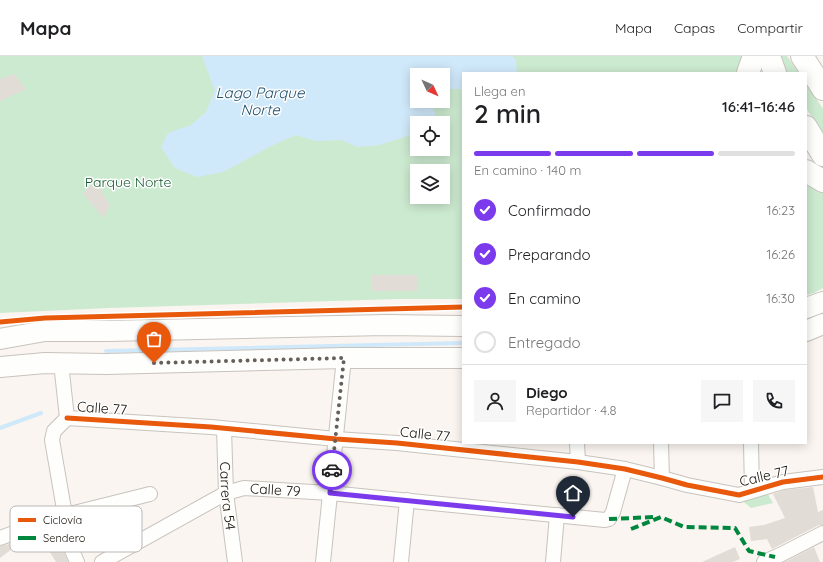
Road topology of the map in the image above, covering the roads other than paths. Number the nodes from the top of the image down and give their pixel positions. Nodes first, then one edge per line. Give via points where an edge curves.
1 (754, 56) edge
2 (769, 56) edge
3 (802, 56) edge
4 (748, 72) edge
5 (775, 72) edge
6 (823, 89) edge
7 (807, 129) edge
8 (823, 155) edge
9 (807, 172) edge
10 (823, 182) edge
11 (823, 302) edge
12 (807, 308) edge
13 (823, 324) edge
14 (462, 326) edge
15 (108, 331) junction
16 (807, 331) edge
17 (0, 339) edge
18 (344, 358) junction
19 (462, 358) edge
20 (61, 363) junction
21 (106, 364) junction
22 (0, 367) edge
23 (67, 418) junction
24 (224, 429) junction
25 (336, 439) junction
26 (577, 444) edge
27 (661, 444) edge
28 (750, 444) edge
29 (578, 462) junction
30 (625, 469) junction
31 (823, 477) edge
32 (662, 478) junction
33 (752, 490) junction
34 (330, 493) junction
35 (150, 494) dead end
36 (226, 494) junction
37 (407, 500) junction
38 (60, 506) edge
39 (101, 506) edge
40 (557, 516) junction
41 (823, 532) edge
42 (10, 534) edge
43 (0, 538) edge
44 (142, 540) edge
45 (74, 552) edge
46 (120, 552) edge
47 (77, 562) edge
48 (102, 562) edge
49 (235, 562) edge
50 (323, 562) edge
51 (401, 562) edge
52 (553, 562) edge
53 (764, 562) edge

1 - 4 highway
2 - 5 highway
3 - 6 highway
7 - 8 highway
9 - 10 highway
11 - 12 main road
13 - 16 main road
14 - 15 main road via 386,324
15 - 17 main road via 45,331
15 - 21 main road via 101,336 96,352 99,359
18 - 19 main road
18 - 21 main road
18 - 25 street
20 - 21 main road
20 - 22 main road
20 - 23 street
23 - 24 street, Calle 77
23 - 38 street via 54,431 52,440
24 - 25 street, Calle 77
24 - 36 street, Carrera 54
25 - 29 street, Calle 77
25 - 34 street
26 - 29 street
27 - 32 street
28 - 33 street
29 - 30 street, Calle 77
30 - 32 street, Calle 77
30 - 40 street, Calle 79 via 609,519
31 - 33 street, Calle 77 via 783,482
32 - 33 street, Calle 77 via 739,495
34 - 36 street, Calle 79 via 244,488
34 - 37 street, Calle 79
34 - 50 street
35 - 39 street
36 - 44 street, Calle 79
36 - 49 street, Carrera 54
37 - 40 street, Calle 79
37 - 51 street
40 - 52 street
41 - 53 street
42 - 43 street
45 - 47 street
46 - 48 street, Calle 79

